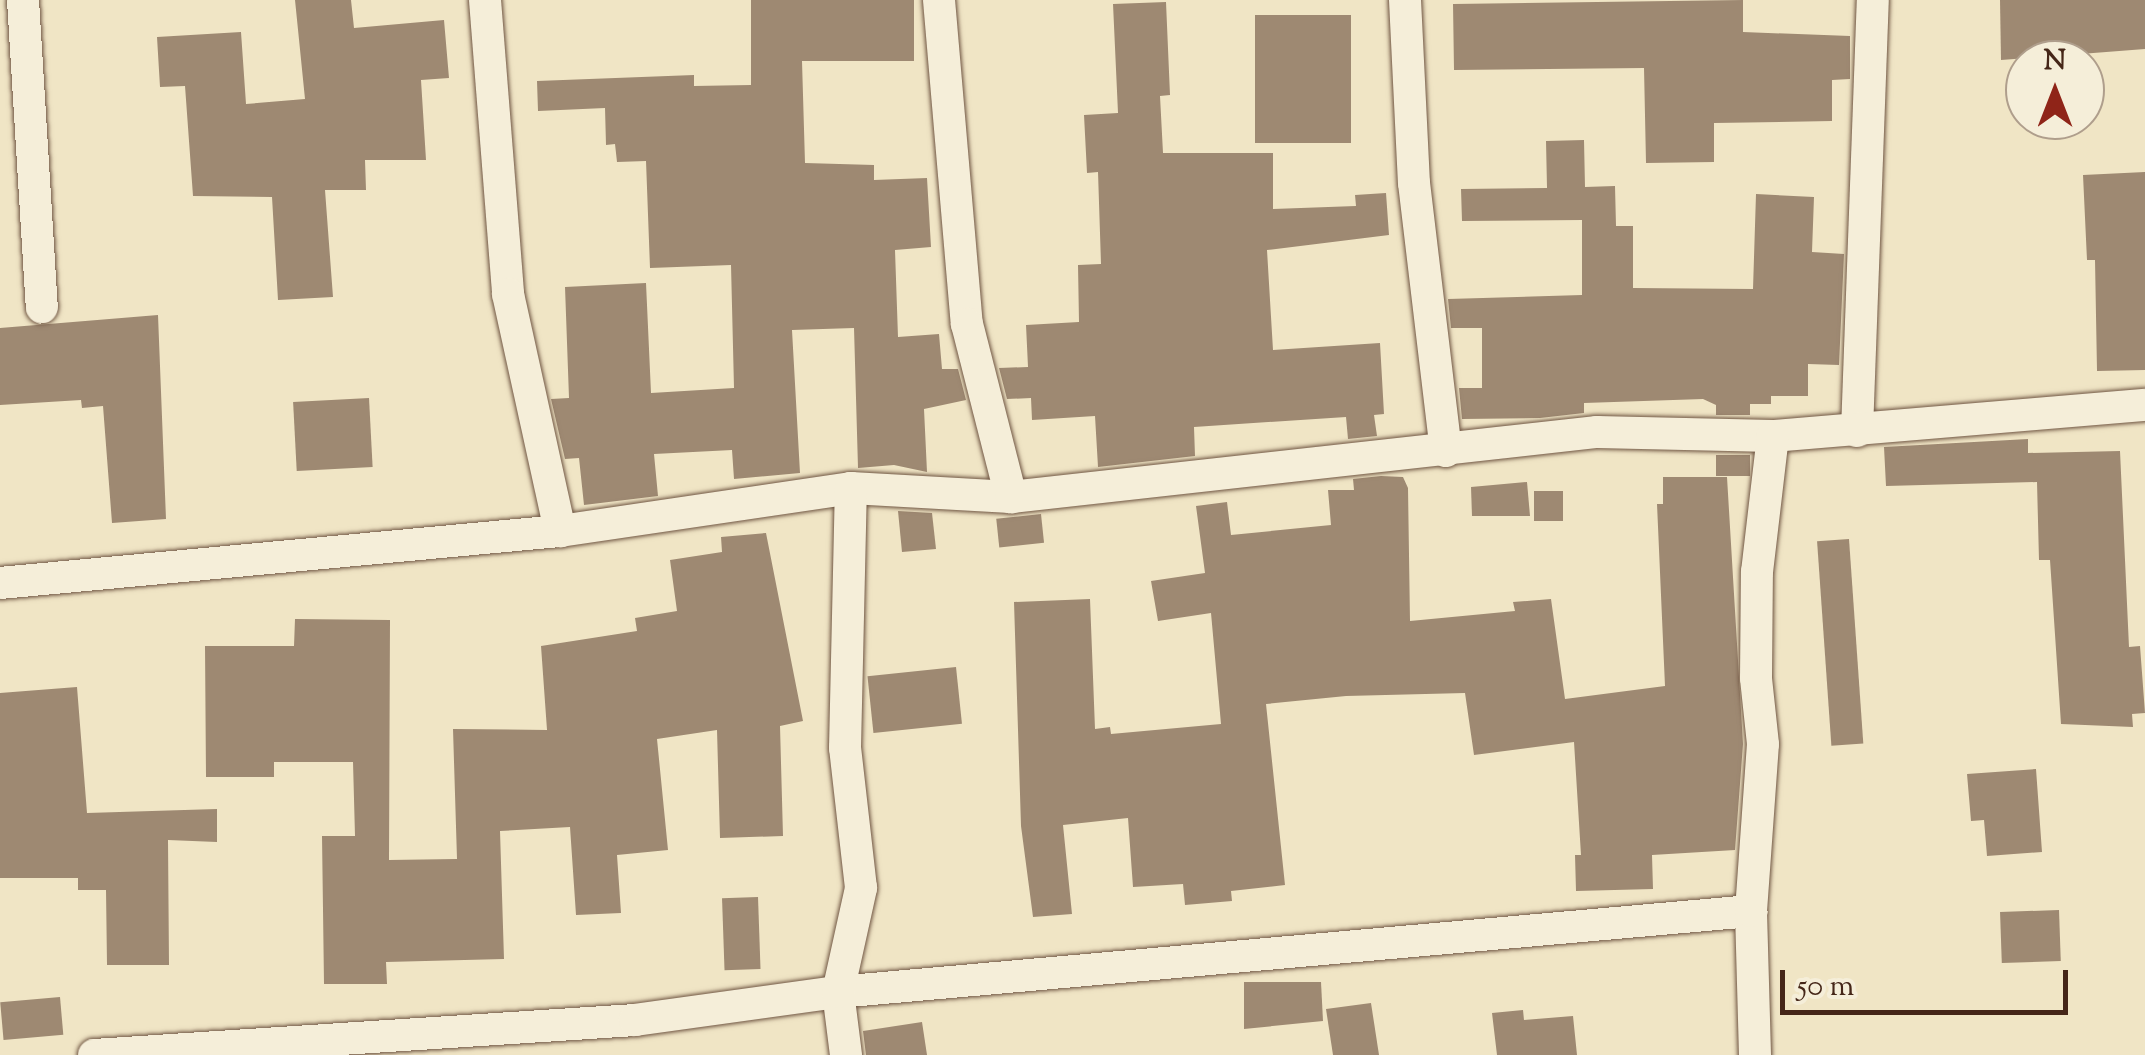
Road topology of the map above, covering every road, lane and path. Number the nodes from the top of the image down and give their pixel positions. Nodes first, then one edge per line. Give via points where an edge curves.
1 (23, 0) edge
2 (485, 0) edge
3 (939, 0) edge
4 (1405, 0) edge
5 (1874, 0) edge
6 (42, 307) dead end
7 (2145, 405) edge
8 (1857, 430) junction
9 (1773, 436) junction
10 (1446, 451) junction
11 (851, 488) junction
12 (1011, 496) junction
13 (560, 531) junction
14 (0, 582) edge
15 (1751, 911) junction
16 (838, 992) junction
17 (94, 1055) edge
18 (846, 1055) edge
19 (1755, 1055) edge

1 - 6 street
2 - 13 street via 508,294
3 - 12 street via 968,324
4 - 10 street via 1414,182
5 - 8 street
7 - 8 street
8 - 9 street
9 - 10 street via 1597,432
9 - 15 street via 1757,572 1763,744
10 - 12 street
11 - 12 street
11 - 13 street
11 - 16 street via 845,748 862,888
13 - 14 street
15 - 16 street
15 - 19 street
16 - 17 street via 635,1020
16 - 18 street

